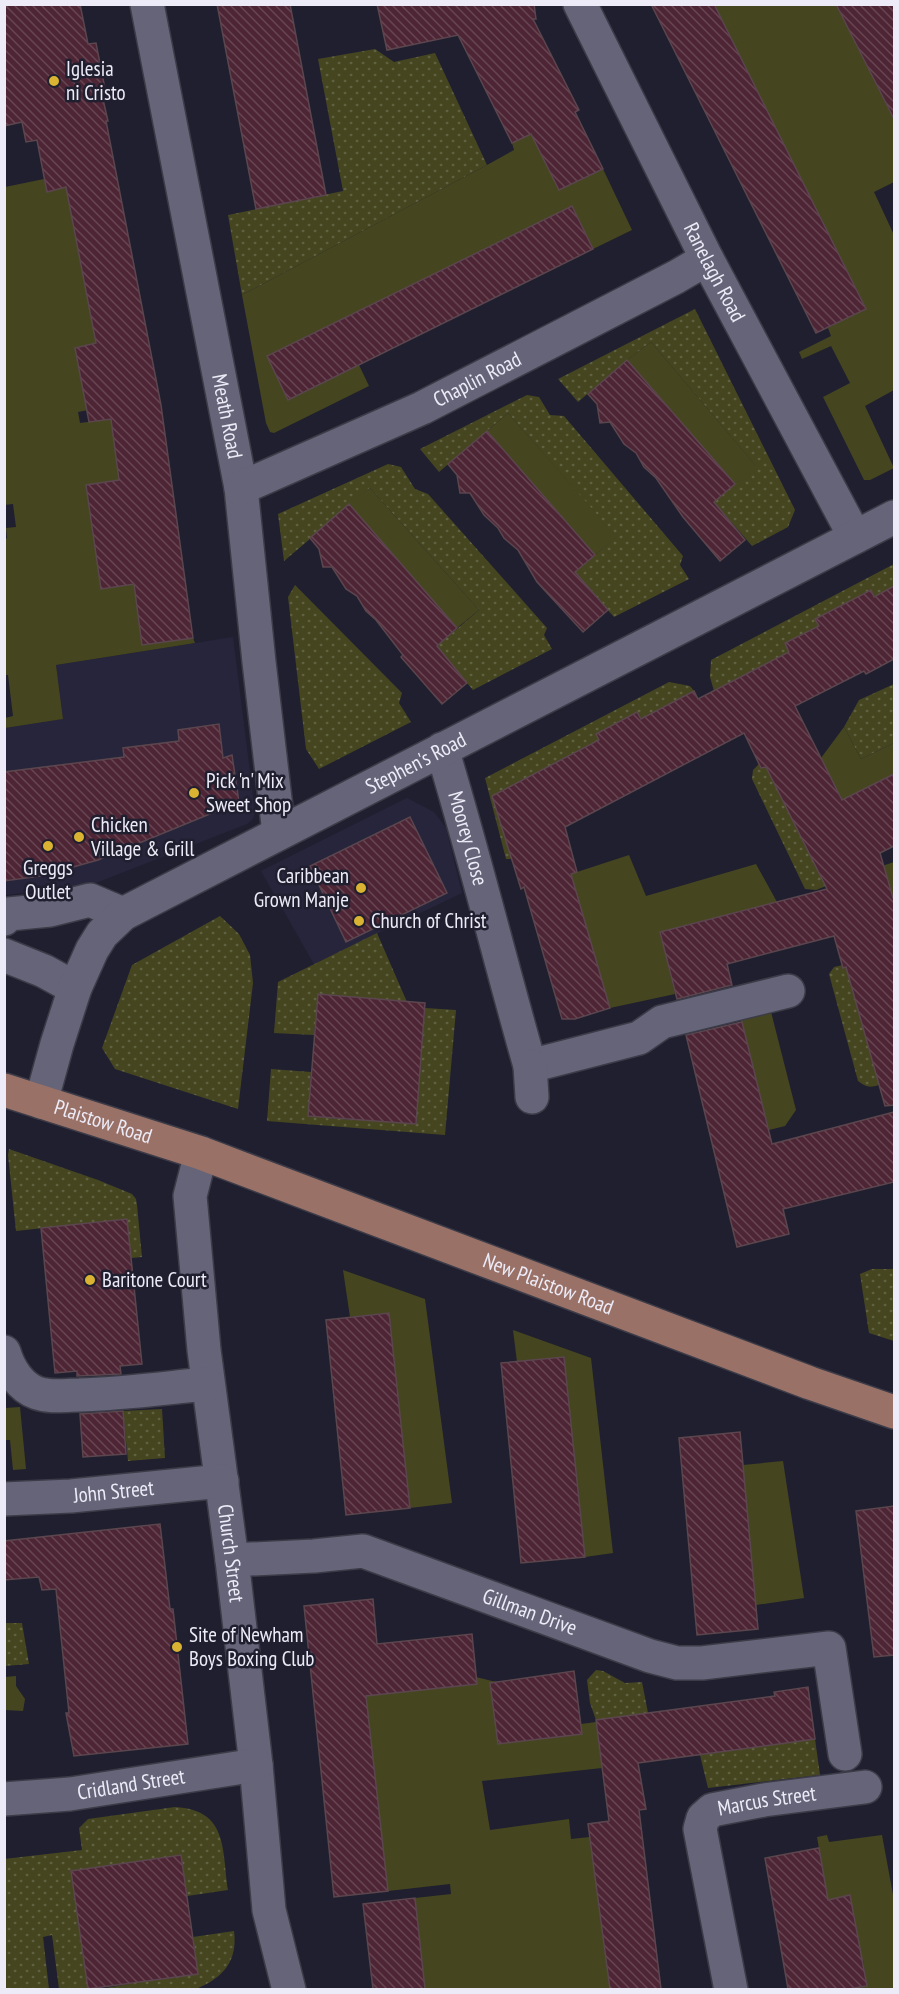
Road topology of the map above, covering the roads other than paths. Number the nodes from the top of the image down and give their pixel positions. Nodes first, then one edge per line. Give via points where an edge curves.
1 (147, 4) edge
2 (580, 4) edge
3 (707, 259) junction
4 (241, 488) junction
5 (894, 517) edge
6 (855, 537) junction
7 (442, 749) junction
8 (279, 833) junction
9 (123, 914) junction
10 (4, 919) edge
11 (4, 955) edge
12 (75, 988) junction
13 (788, 991) dead end
14 (4, 1090) edge
15 (41, 1102) junction
16 (201, 1153) junction
17 (4, 1352) edge
18 (207, 1384) junction
19 (894, 1412) edge
20 (222, 1481) junction
21 (4, 1499) edge
22 (232, 1560) junction
23 (845, 1754) dead end
24 (256, 1765) junction
25 (866, 1787) dead end
26 (4, 1799) edge
27 (290, 1989) edge
28 (731, 1989) edge

1 - 4 street, Meath Road
2 - 3 street, Ranelagh Road
3 - 4 street, Chaplin Road via 422,408
3 - 6 street, Ranelagh Road
4 - 8 street, Meath Road
5 - 6 street, Stephen's Road
6 - 7 street, Stephen's Road
7 - 8 street, Stephen's Road
7 - 13 street, Moorey Close via 531,1082 639,1038 662,1022
8 - 9 street, Stephen's Road
9 - 10 street via 90,900 51,910 9,914
9 - 12 street, Stephen's Road via 102,934
11 - 12 street via 44,970
12 - 15 street, Stephen's Road
14 - 15 main road, Plaistow Road
15 - 16 main road, Plaistow Road
16 - 18 street, Church Street via 190,1196
16 - 19 main road, New Plaistow Road
17 - 18 street via 21,1383 36,1393 52,1396
18 - 20 street, Church Street
20 - 21 street, John Street
20 - 22 street, Church Street
22 - 23 street, Gillman Drive via 363,1551 650,1656 677,1662 702,1663 829,1648
22 - 24 street, Church Street
24 - 26 street, Cridland Street via 70,1794
24 - 27 street, Church Street via 269,1910
25 - 28 street, Marcus Street via 764,1800 712,1810 703,1818 700,1829

